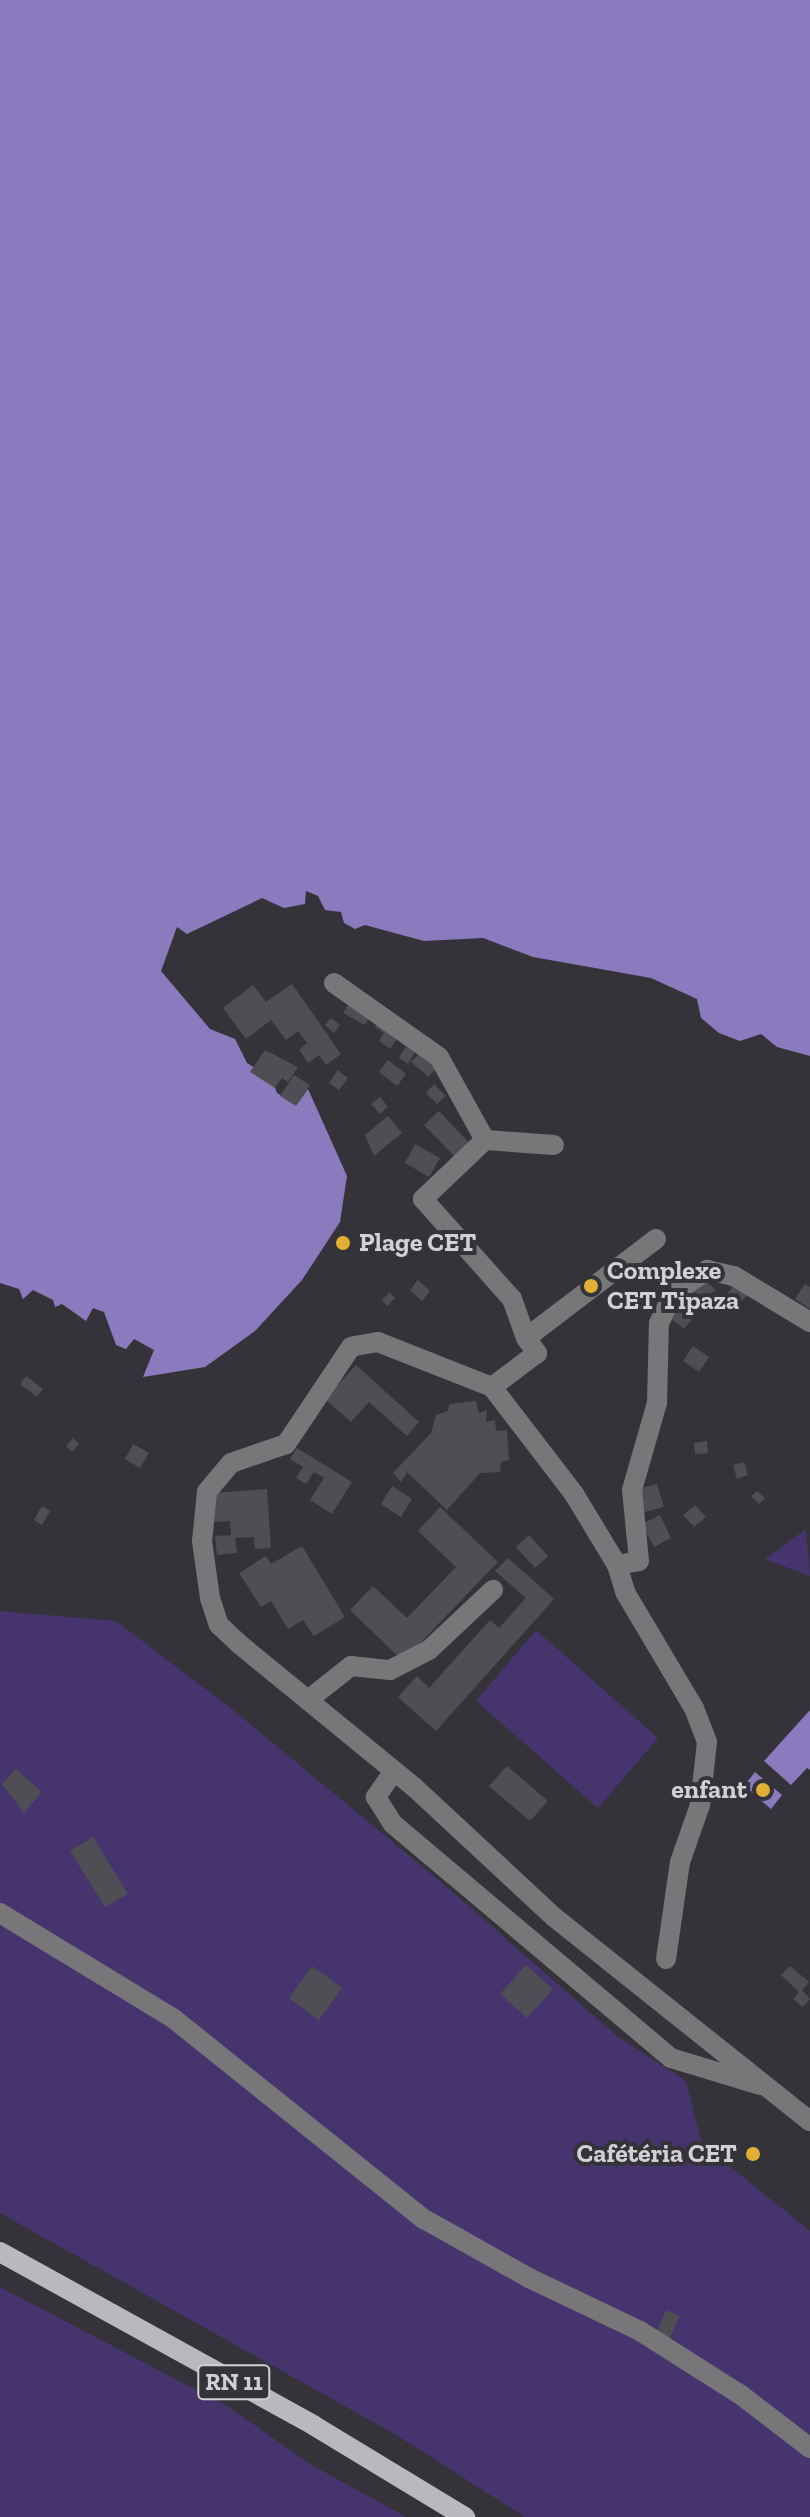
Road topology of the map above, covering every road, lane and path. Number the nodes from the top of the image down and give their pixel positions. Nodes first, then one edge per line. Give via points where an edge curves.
1 (334, 983) dead end
2 (485, 1140) junction
3 (554, 1145) dead end
4 (656, 1239) dead end
5 (810, 1322) edge
6 (526, 1338) junction
7 (492, 1387) junction
8 (617, 1565) junction
9 (493, 1590) dead end
10 (308, 1700) junction
11 (394, 1771) junction
12 (0, 1913) edge
13 (666, 1959) dead end
14 (770, 2088) junction
15 (810, 2121) edge
16 (0, 2252) edge
17 (810, 2448) edge
18 (465, 2517) edge

1 - 2 street via 439,1057
2 - 3 street
2 - 6 street via 423,1199 512,1299
4 - 6 street
5 - 8 street via 707,1270 673,1294 659,1323 657,1403 632,1490 639,1561
6 - 7 street via 537,1353
7 - 8 street via 574,1494
7 - 10 street via 378,1342 351,1347 286,1444 231,1463 207,1492 202,1541 219,1625
8 - 13 street via 625,1592 694,1708 707,1742 700,1805 680,1862
9 - 10 street via 429,1650 390,1670 351,1666
10 - 11 street
11 - 14 street via 554,1917
11 - 14 street via 376,1797 393,1824 671,2058
12 - 17 street via 174,2019 424,2219 529,2278 640,2331 741,2395
14 - 15 street
16 - 18 main road, RN 11 via 313,2425

